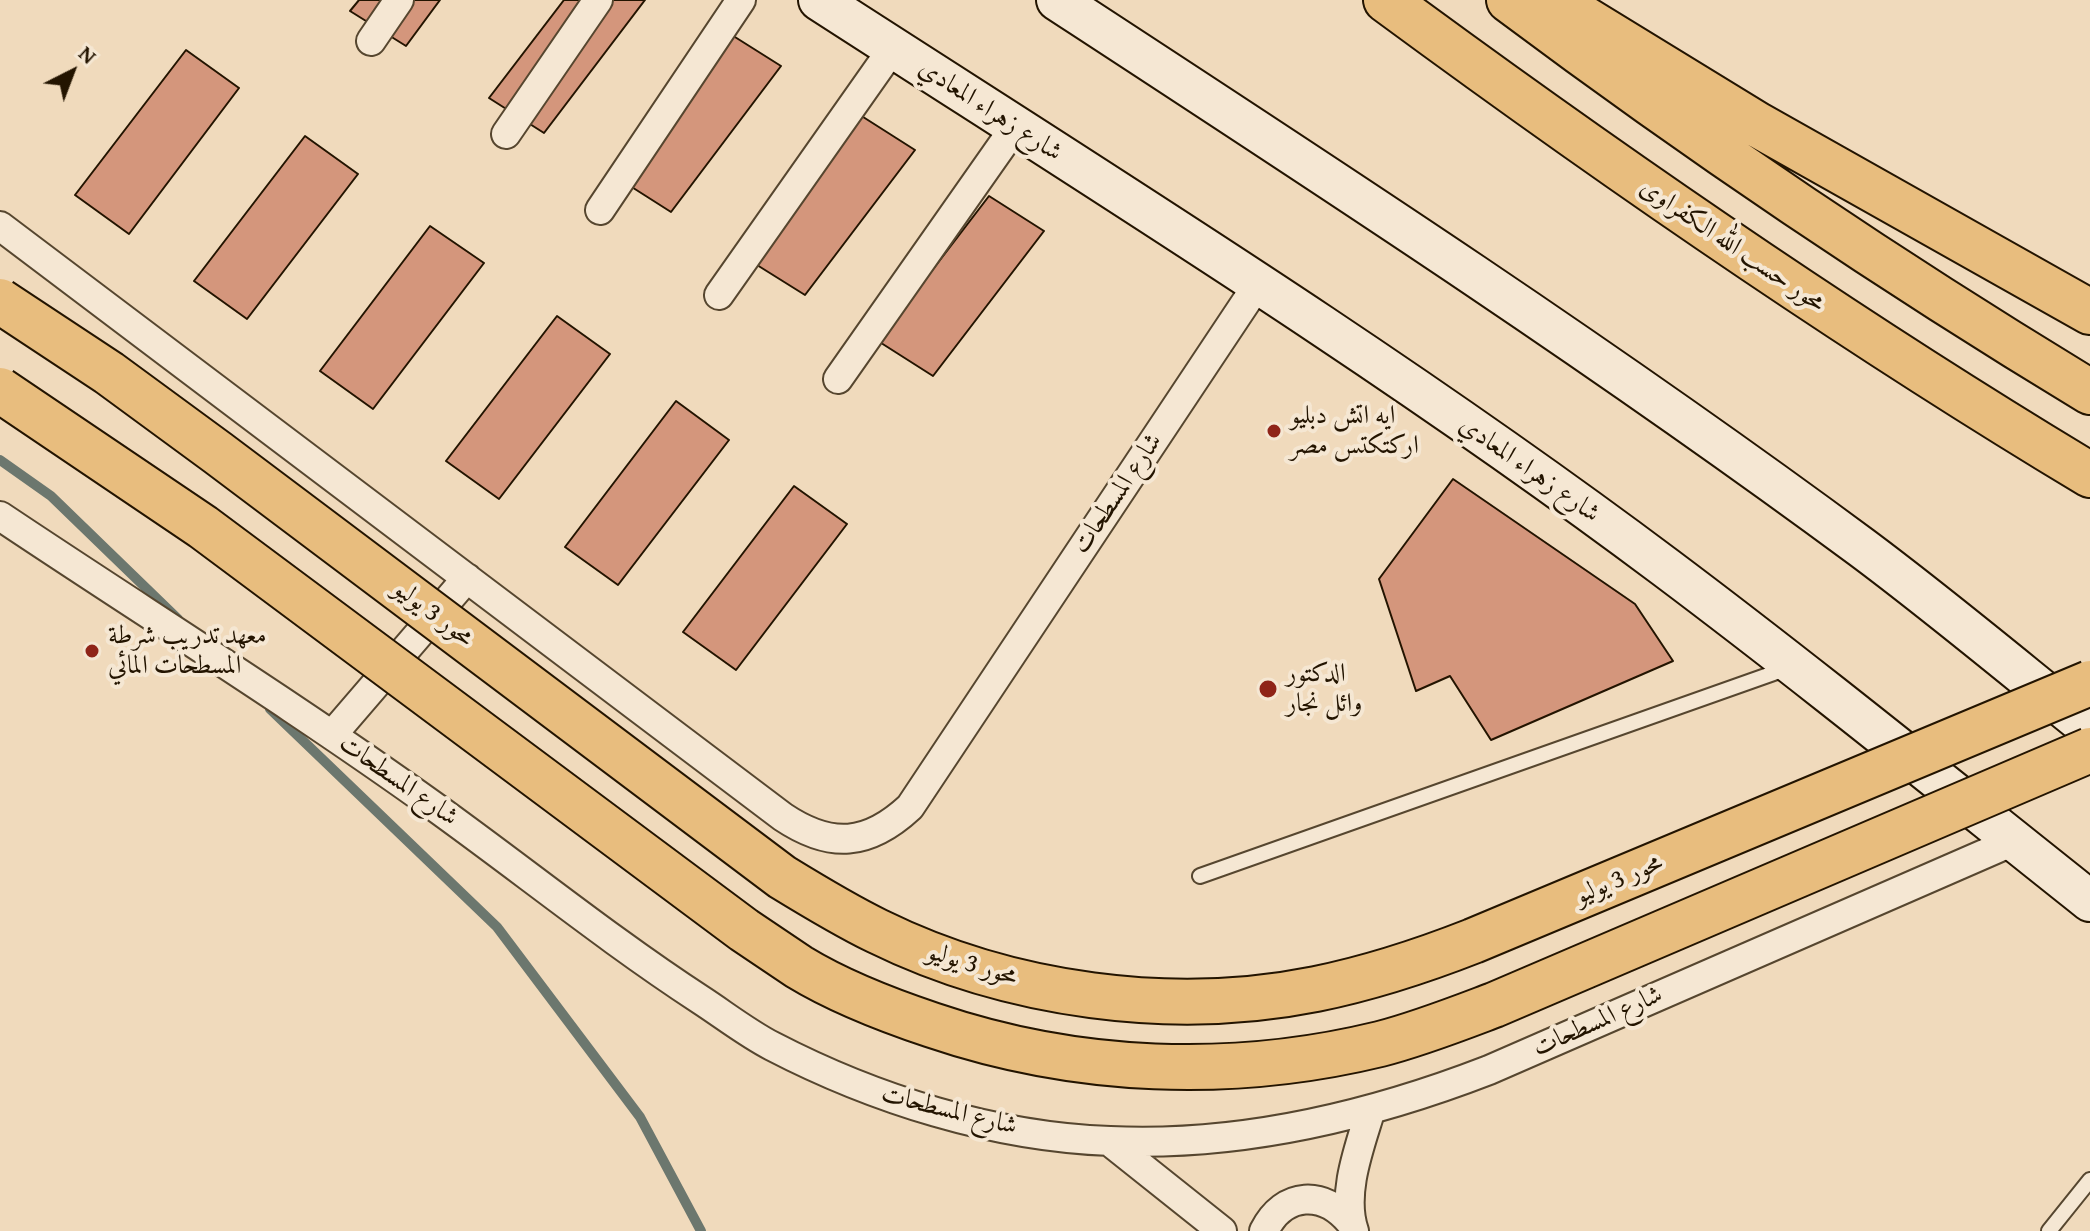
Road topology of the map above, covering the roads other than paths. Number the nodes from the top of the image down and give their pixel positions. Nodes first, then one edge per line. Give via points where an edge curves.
1 (399, 0) edge
2 (598, 0) edge
3 (741, 0) edge
4 (819, 0) edge
5 (1057, 0) edge
6 (1386, 0) edge
7 (1509, 0) edge
8 (1554, 0) edge
9 (371, 41) dead end
10 (893, 48) junction
11 (1015, 127) junction
12 (506, 134) dead end
13 (600, 210) dead end
14 (0, 226) edge
15 (1258, 284) junction
16 (719, 295) dead end
17 (0, 301) edge
18 (2090, 312) edge
19 (838, 379) dead end
20 (0, 390) edge
21 (2090, 392) edge
22 (2090, 475) edge
23 (0, 516) edge
24 (467, 578) junction
25 (1792, 666) junction
26 (2090, 683) edge
27 (2090, 729) edge
28 (332, 735) junction
29 (2090, 750) edge
30 (2014, 841) junction
31 (1200, 876) dead end
32 (2090, 901) edge
33 (1371, 1109) junction
34 (1109, 1141) junction
35 (2090, 1180) edge
36 (1353, 1227) edge
37 (1222, 1231) edge
38 (1264, 1231) edge
39 (2049, 1231) edge

1 - 9 street
2 - 12 street
3 - 13 street
4 - 10 main road, شارع زهراء المعادي
5 - 27 main road via 1603,362 1863,549
6 - 22 main road, محور حسب الله الكفراوى via 1684,214
7 - 21 main road via 1890,266
8 - 18 main road via 1758,125
10 - 11 main road, شارع زهراء المعادي
10 - 16 street
11 - 15 main road, شارع زهراء المعادي
11 - 19 street
14 - 24 street, شارع المسطحات
15 - 24 street, شارع المسطحات via 910,807 872,835 849,840 803,831
15 - 25 main road, شارع زهراء المعادي via 1533,472
17 - 26 main road, محور 3 يوليو, bridge via 218,453 782,877 879,932 930,954 1037,985 1134,999 1203,1000 1286,993 1368,977 1473,941
20 - 29 main road, bridge via 203,527 801,968 910,1018 1040,1054 1144,1067 1203,1068 1278,1062 1381,1043 1494,1005
23 - 28 street, شارع المسطحات
24 - 28 street
25 - 30 main road, شارع زهراء المعادي
25 - 31 lane
28 - 34 street, شارع المسطحات via 637,958 769,1044 882,1096 956,1117
30 - 32 main road, شارع زهراء المعادي
30 - 33 street, شارع المسطحات via 1489,1070
33 - 34 street, شارع المسطحات via 1268,1131
33 - 36 street via 1351,1194
34 - 37 street
35 - 39 lane
36 - 38 street via 1341,1210 1312,1199 1281,1208

